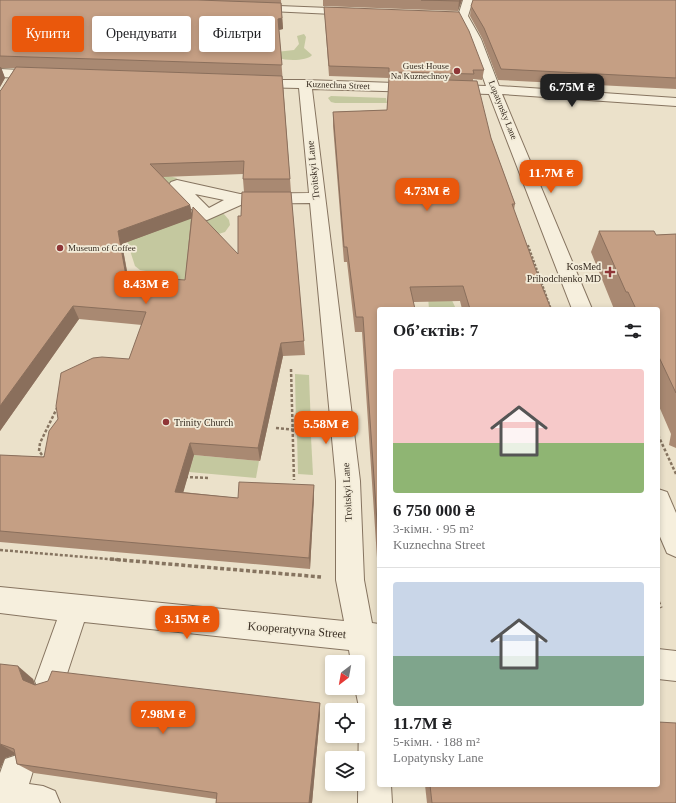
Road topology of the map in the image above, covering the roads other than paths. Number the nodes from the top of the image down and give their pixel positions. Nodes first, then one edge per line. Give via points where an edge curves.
1 (468, 0) edge
2 (245, 8) edge
3 (362, 12) edge
4 (0, 73) edge
5 (16, 74) junction
6 (54, 75) edge
7 (237, 82) edge
8 (305, 84) junction
9 (8, 86) edge
10 (494, 90) junction
11 (651, 101) junction
12 (676, 102) edge
13 (676, 105) edge
14 (316, 198) junction
15 (240, 199) edge
16 (581, 307) edge
17 (660, 505) edge
18 (676, 545) edge
19 (0, 600) edge
20 (75, 608) junction
21 (370, 637) edge
22 (660, 664) edge
23 (676, 666) edge
24 (50, 681) edge
25 (18, 771) edge
26 (43, 803) edge
27 (375, 803) edge

1 - 10 street, Lopatynsky Lane via 460,16 475,39
2 - 3 street
4 - 5 street
5 - 6 street
5 - 9 street
7 - 8 street, Kuznechna Street
8 - 10 street, Kuznechna Street
8 - 14 street, Troitskyi Lane
10 - 11 street, Kuznechna Street
10 - 16 street, Lopatynsky Lane
11 - 12 street, Kuznechna Street
11 - 13 street
14 - 15 street
14 - 21 street, Troitskyi Lane via 348,481 350,580
17 - 18 street
19 - 20 street, Kooperatyvna Street
20 - 21 street, Kooperatyvna Street
20 - 24 street
21 - 27 street, Troitskyi Lane
22 - 23 street
25 - 26 street via 8,798

